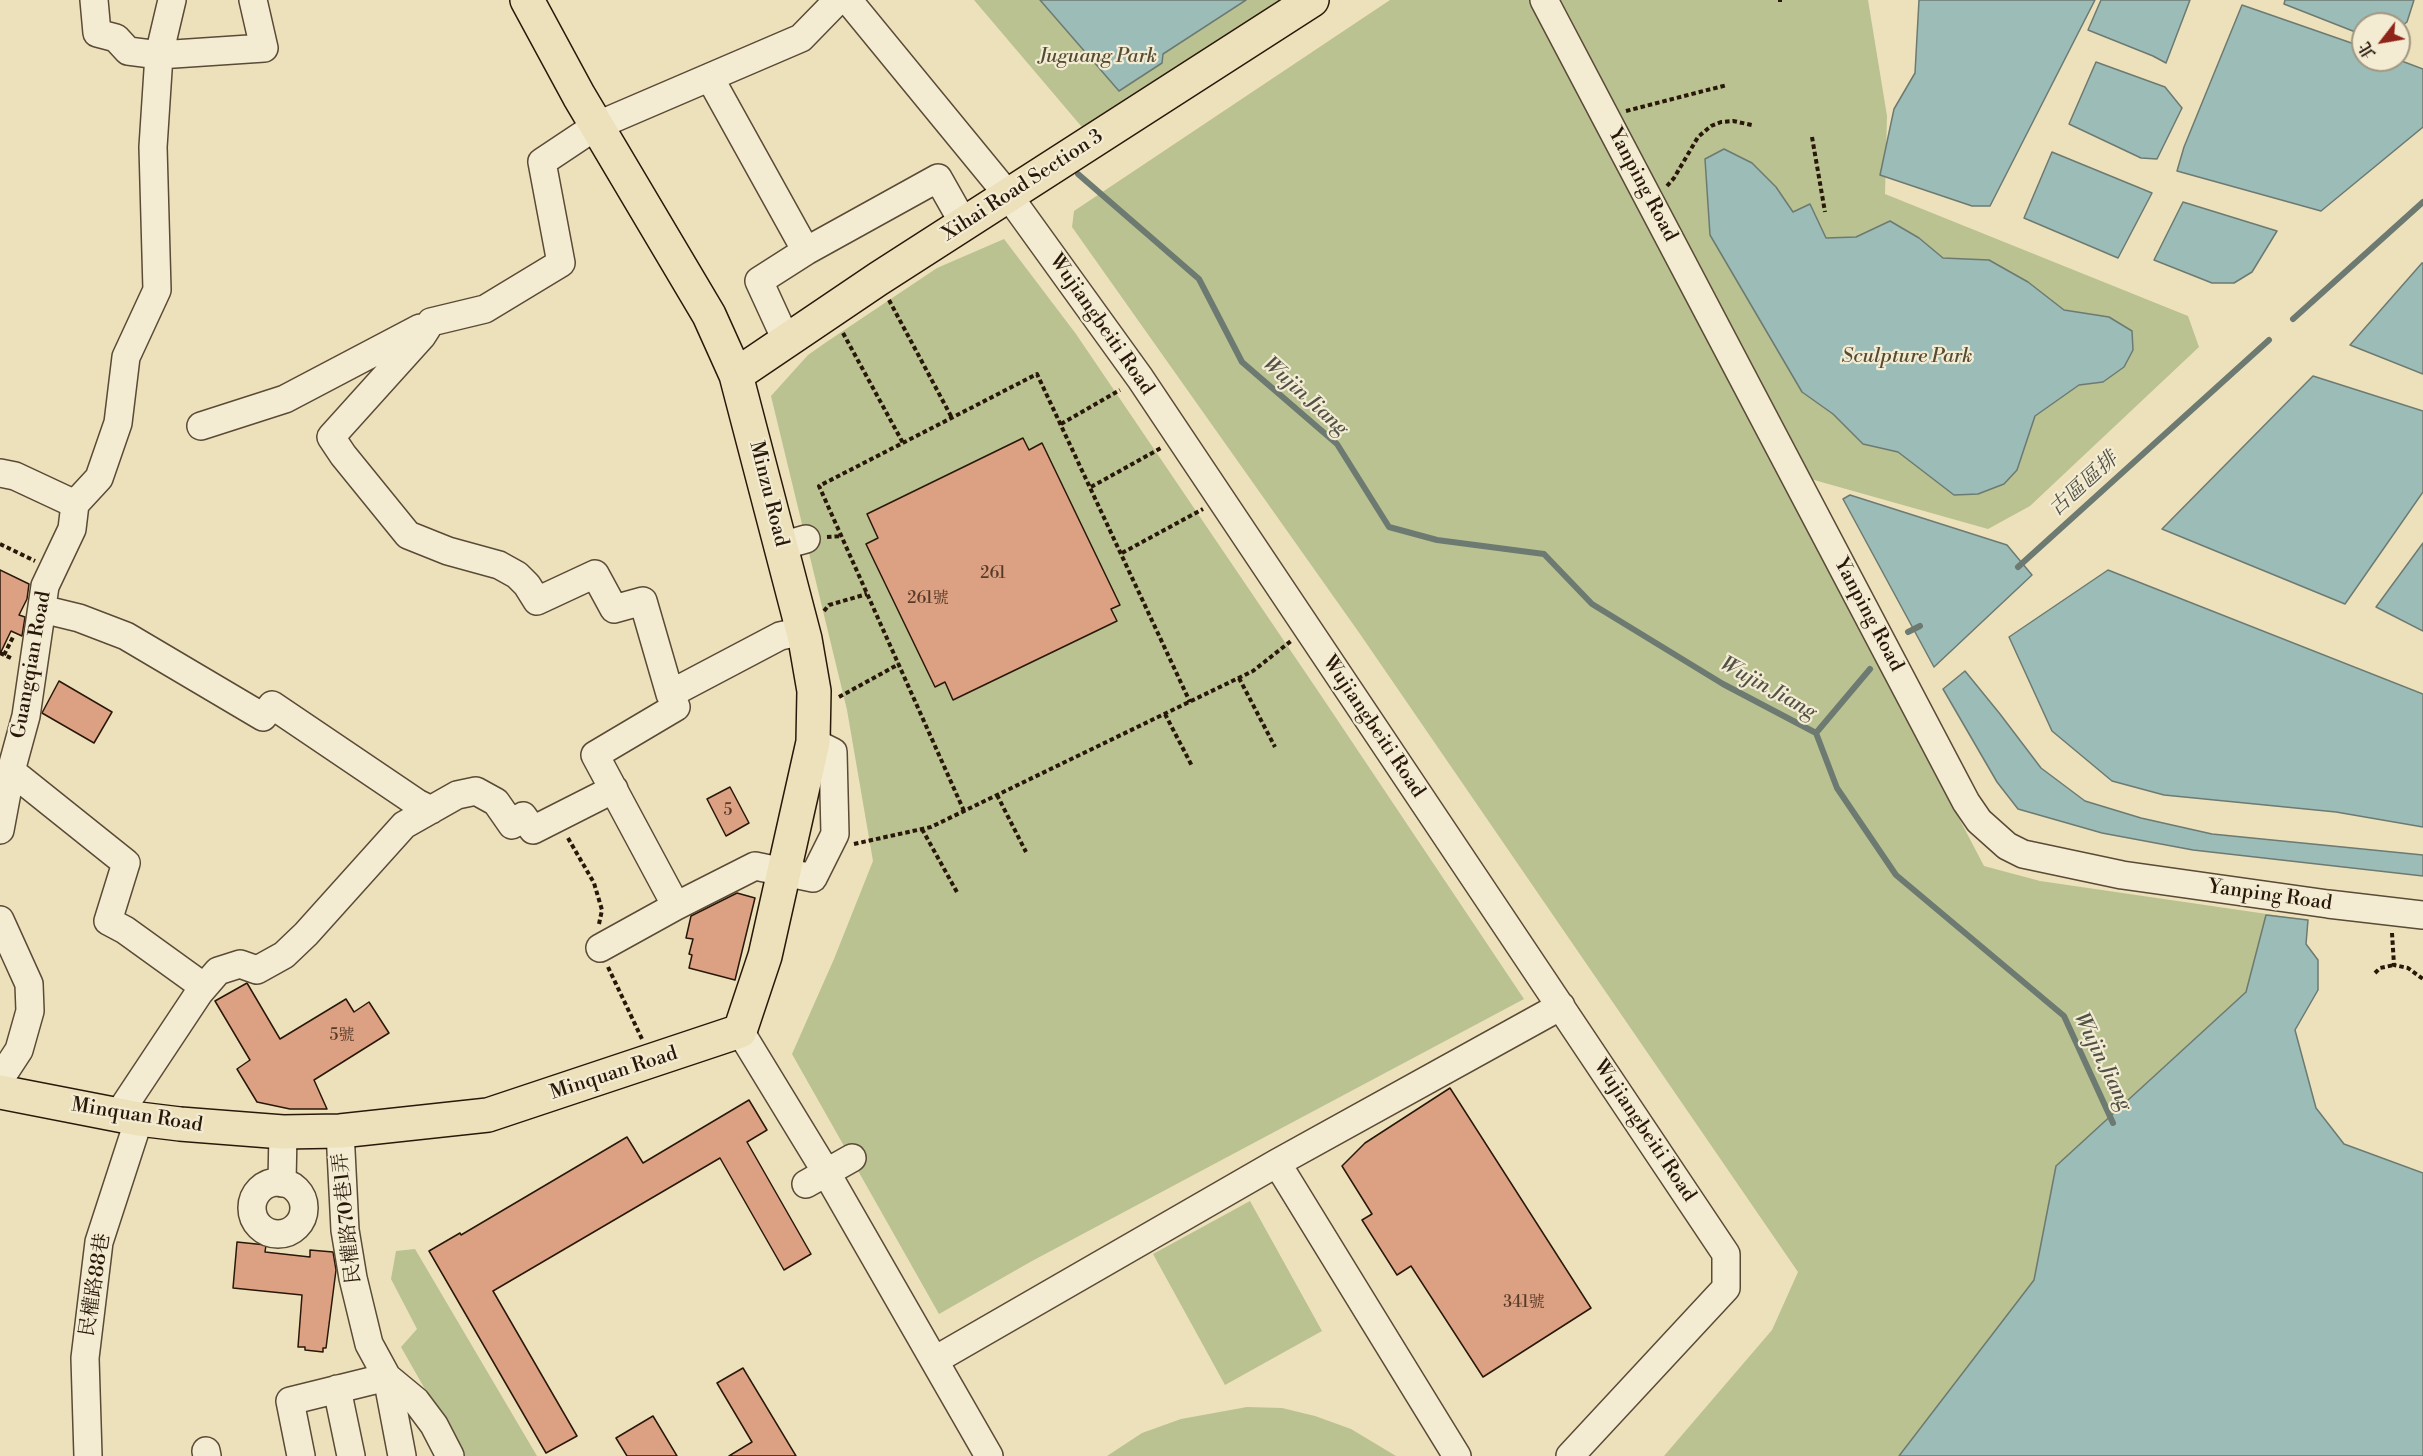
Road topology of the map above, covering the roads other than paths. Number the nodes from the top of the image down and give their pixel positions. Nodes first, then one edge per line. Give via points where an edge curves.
1 (94, 0) edge
2 (172, 0) edge
3 (253, 0) edge
4 (527, 0) edge
5 (838, 0) edge
6 (848, 0) edge
7 (1312, 0) edge
8 (1544, 0) edge
9 (159, 55) junction
10 (710, 78) junction
11 (596, 126) junction
12 (1008, 195) junction
13 (964, 224) junction
14 (806, 251) junction
15 (431, 322) junction
16 (787, 342) junction
17 (736, 375) junction
18 (201, 426) dead end
19 (0, 473) edge
20 (75, 504) junction
21 (42, 609) junction
22 (803, 631) junction
23 (670, 694) junction
24 (813, 742) junction
25 (11, 771) junction
26 (614, 789) junction
27 (432, 810) junction
28 (0, 830) edge
29 (784, 872) junction
30 (676, 906) junction
31 (2423, 915) edge
32 (3, 933) edge
33 (600, 948) dead end
34 (204, 987) junction
35 (1561, 1006) junction
36 (740, 1031) junction
37 (0, 1079) edge
38 (0, 1092) edge
39 (129, 1117) junction
40 (340, 1131) junction
41 (283, 1132) junction
42 (852, 1158) dead end
43 (1277, 1163) junction
44 (816, 1178) junction
45 (282, 1183) dead end
46 (935, 1360) junction
47 (387, 1377) junction
48 (337, 1389) junction
49 (88, 1456) edge
50 (301, 1456) edge
51 (351, 1456) edge
52 (402, 1456) edge
53 (450, 1456) edge
54 (989, 1456) edge
55 (1457, 1456) edge
56 (1570, 1456) edge

1 - 9 street via 97,33 116,38 128,51
2 - 9 street
3 - 9 street via 264,48
4 - 11 main road, Minzu Road
5 - 10 street via 801,38
6 - 12 street, Wujiangbeiti Road
7 - 12 main road, Xihai Road Section 3
8 - 31 street, Yanping Road via 1979,821 2023,854 2122,875
9 - 20 street via 153,147 157,290 126,357 118,423 99,478
10 - 11 street
10 - 14 street
11 - 15 street via 542,162 561,263 485,309
11 - 17 main road, Minzu Road via 709,315
12 - 13 main road, Xihai Road Section 3
12 - 35 street, Wujiangbeiti Road via 1140,378
13 - 14 street via 938,178
13 - 16 main road, Xihai Road Section 3
14 - 16 street via 759,281
15 - 18 street via 285,399
15 - 23 street via 331,437 408,535 500,565 517,575 537,601 595,574 614,609 643,601
16 - 17 main road, Xihai Road Section 3
17 - 22 main road, Minzu Road via 793,543
19 - 20 street
20 - 21 street, Guangqian Road via 72,529 45,586
21 - 25 street, Guangqian Road via 26,716
21 - 27 street via 126,636 263,717 272,705
22 - 23 street via 780,636
22 - 24 main road, Minzu Road via 814,691
23 - 26 street via 676,707 595,755
24 - 29 main road, Minzu Road
24 - 29 street via 833,752 835,834 813,878
25 - 28 street, Guangqian Road
25 - 34 street via 126,863 108,921
26 - 27 street, 民權路88巷 via 533,830 523,816 512,825 496,802 476,791 458,795
26 - 30 street
27 - 34 street, 民權路88巷 via 404,825 284,955 257,970 240,964 218,971
29 - 30 street via 755,867
29 - 36 main road, Minzu Road via 765,956
30 - 33 street
32 - 37 street via 29,984 30,1011 20,1050
34 - 39 street, 民權路88巷
35 - 43 street
35 - 56 street, Wujiangbeiti Road via 1726,1254 1726,1288
36 - 40 main road, Minquan Road via 488,1115
36 - 44 street
38 - 39 main road, Minquan Road
39 - 41 main road, Minquan Road
39 - 49 street, 民權路88巷 via 99,1242 85,1358
40 - 41 main road, Minquan Road
40 - 47 street, 民權路70巷1弄 via 345,1230 353,1278 369,1344
41 - 45 street
42 - 44 street
43 - 46 street
43 - 55 street
44 - 46 street
46 - 54 street
47 - 48 street
47 - 52 street
47 - 53 street, 民權路70巷1弄 via 416,1401
48 - 50 street via 290,1401
48 - 51 street

